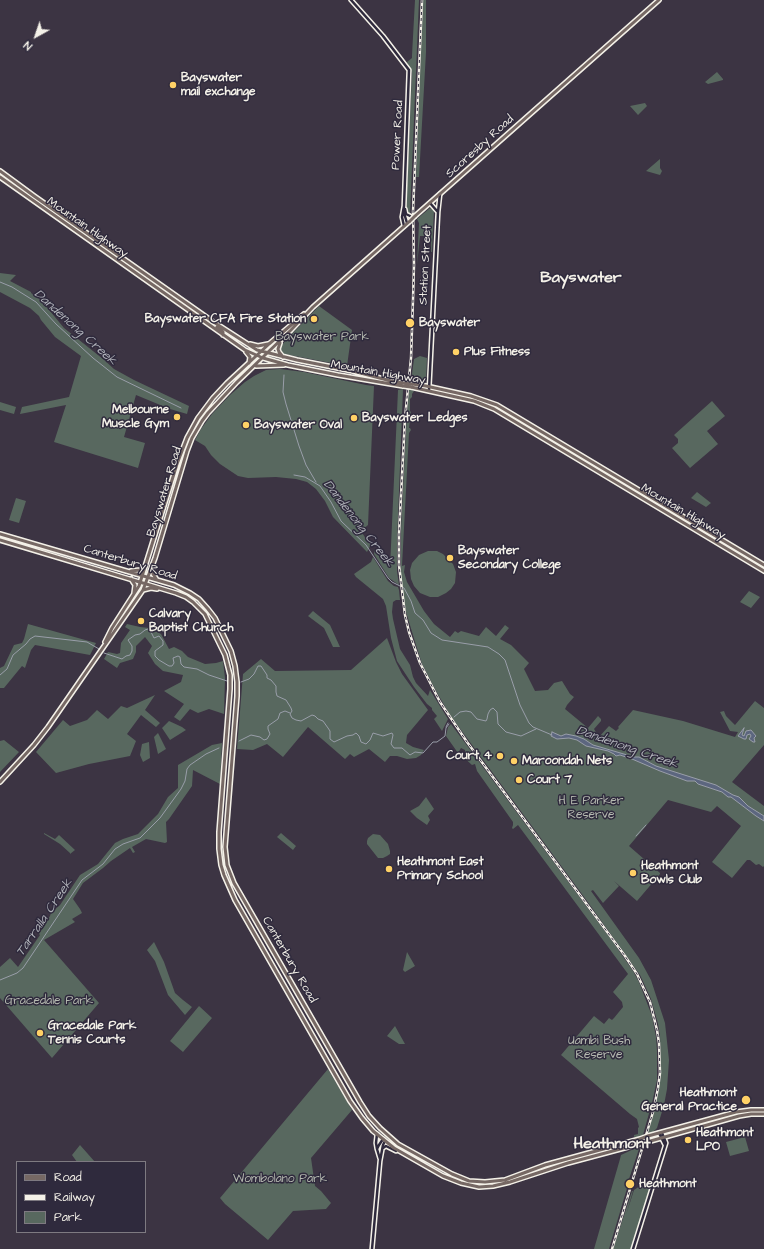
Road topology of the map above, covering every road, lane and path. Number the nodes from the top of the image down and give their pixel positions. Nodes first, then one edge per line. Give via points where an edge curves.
1 (350, 0) edge
2 (659, 0) edge
3 (1, 172) edge
4 (0, 177) edge
5 (6, 182) junction
6 (440, 194) junction
7 (432, 201) junction
8 (404, 206) junction
9 (439, 208) junction
10 (404, 211) junction
11 (438, 212) junction
12 (410, 216) dead end
13 (409, 222) junction
14 (404, 226) junction
15 (97, 241) junction
16 (95, 244) junction
17 (150, 278) junction
18 (148, 282) junction
19 (313, 306) junction
20 (212, 321) junction
21 (222, 335) junction
22 (233, 335) junction
23 (283, 338) junction
24 (228, 339) junction
25 (240, 340) junction
26 (269, 344) junction
27 (245, 350) junction
28 (261, 351) junction
29 (267, 353) junction
30 (257, 355) junction
31 (283, 357) junction
32 (263, 358) junction
33 (248, 364) junction
34 (320, 364) junction
35 (288, 365) junction
36 (253, 367) junction
37 (318, 371) junction
38 (353, 371) junction
39 (377, 382) junction
40 (403, 385) junction
41 (429, 389) junction
42 (216, 395) junction
43 (221, 399) junction
44 (172, 480) junction
45 (177, 482) junction
46 (167, 495) junction
47 (173, 496) junction
48 (0, 534) edge
49 (0, 540) edge
50 (155, 558) junction
51 (86, 559) junction
52 (146, 564) junction
53 (764, 565) edge
54 (86, 566) junction
55 (127, 571) junction
56 (764, 571) edge
57 (143, 576) junction
58 (148, 578) junction
59 (131, 579) junction
60 (158, 580) junction
61 (140, 582) junction
62 (146, 584) junction
63 (143, 590) junction
64 (166, 590) junction
65 (132, 598) junction
66 (208, 609) junction
67 (203, 612) junction
68 (112, 630) junction
69 (226, 737) junction
70 (234, 737) junction
71 (0, 782) edge
72 (222, 786) junction
73 (230, 786) junction
74 (241, 895) junction
75 (235, 900) junction
76 (262, 931) junction
77 (255, 934) junction
78 (323, 1038) junction
79 (317, 1042) junction
80 (764, 1110) edge
81 (764, 1114) edge
82 (696, 1123) junction
83 (697, 1128) junction
84 (660, 1133) junction
85 (377, 1134) junction
86 (388, 1136) junction
87 (670, 1136) junction
88 (662, 1138) junction
89 (384, 1140) junction
90 (630, 1142) junction
91 (665, 1144) junction
92 (634, 1145) junction
93 (378, 1149) junction
94 (382, 1149) junction
95 (404, 1154) junction
96 (586, 1154) junction
97 (587, 1158) junction
98 (380, 1161) junction
99 (545, 1165) junction
100 (547, 1170) junction
101 (372, 1249) edge
102 (633, 1249) edge

1 - 8 main road, Power Road via 409,70
2 - 6 main road, Scoresby Road
3 - 5 main road
3 - 15 main road, Mountain Highway
4 - 5 main road, Mountain Highway
5 - 16 main road, Mountain Highway
6 - 7 main road, Scoresby Road
6 - 9 main road, Station Street
7 - 9 main road, Station Street
7 - 11 main road, Station Street
7 - 13 main road, Scoresby Road, bridge
8 - 10 main road, Power Road
8 - 12 main road via 406,214
9 - 11 main road, Station Street
10 - 13 main road, Power Road
10 - 14 main road, Power Road
11 - 41 main road, Station Street
13 - 14 main road, Scoresby Road
14 - 19 main road, Scoresby Road
15 - 16 main road
15 - 17 main road, Mountain Highway
16 - 18 main road, Mountain Highway
17 - 18 main road
17 - 20 main road, Mountain Highway
18 - 21 main road, Mountain Highway
19 - 23 main road, Scoresby Road
19 - 26 main road, Scoresby Road
20 - 21 main road via 224,333
20 - 22 main road, Mountain Highway
21 - 24 main road, Mountain Highway
22 - 24 main road
22 - 25 main road, Mountain Highway
23 - 29 main road, Scoresby Road
23 - 31 main road via 278,346
24 - 27 main road, Mountain Highway
25 - 26 main road via 258,346
25 - 28 main road, Mountain Highway
26 - 28 main road, Scoresby Road
27 - 30 main road, Mountain Highway
27 - 33 main road via 250,357
28 - 29 main road, Mountain Highway
28 - 30 main road, Bayswater Road
29 - 31 main road, Mountain Highway
29 - 32 main road, Bayswater Road
30 - 32 main road, Mountain Highway
30 - 33 main road, Bayswater Road
31 - 34 main road, Mountain Highway
32 - 35 main road, Mountain Highway
32 - 36 main road, Bayswater Road
33 - 42 main road, Bayswater Road
34 - 37 main road
34 - 38 main road, Mountain Highway
35 - 36 main road
35 - 37 main road, Mountain Highway
36 - 43 main road, Bayswater Road
37 - 39 main road, Mountain Highway
38 - 39 main road
38 - 40 main road, Mountain Highway
39 - 40 main road, Mountain Highway
40 - 41 main road, Mountain Highway, bridge
41 - 53 main road, Mountain Highway via 475,397 497,405
41 - 56 main road, Mountain Highway via 476,401 494,409
42 - 43 main road
42 - 44 main road, Bayswater Road via 193,427
43 - 45 main road, Bayswater Road via 197,429
44 - 45 main road
44 - 46 main road, Bayswater Road
45 - 47 main road, Bayswater Road
46 - 47 main road
46 - 52 main road, Bayswater Road
47 - 50 main road, Bayswater Road
48 - 51 main road, Canterbury Road
49 - 54 main road, Canterbury Road
50 - 58 main road, Bayswater Road
50 - 60 main road via 153,573
51 - 54 main road
51 - 55 main road, Canterbury Road
52 - 55 main road via 140,570
52 - 57 main road, Bayswater Road
54 - 59 main road, Canterbury Road
55 - 57 main road, Canterbury Road
57 - 58 main road, Canterbury Road
57 - 61 main road, Bayswater Road
58 - 60 main road, Canterbury Road
58 - 62 main road, Bayswater Road
59 - 61 main road, Canterbury Road
59 - 65 main road via 135,587
60 - 66 main road, Canterbury Road via 190,593
61 - 62 main road, Canterbury Road
61 - 65 main road, Bayswater Road
62 - 63 main road, Bayswater Road
62 - 64 main road, Canterbury Road
63 - 64 main road
63 - 68 main road, Bayswater Road
64 - 67 main road, Canterbury Road via 186,597
65 - 68 main road, Bayswater Road
66 - 67 main road
66 - 70 main road, Canterbury Road via 224,634 235,666 237,696
67 - 69 main road, Canterbury Road via 223,650 229,669
68 - 71 main road, Bayswater Road via 42,736
69 - 70 main road
69 - 72 main road, Canterbury Road
70 - 73 main road, Canterbury Road
72 - 73 main road
72 - 75 main road, Canterbury Road via 219,849 224,875
73 - 74 main road, Canterbury Road via 225,847 227,865
74 - 75 main road
74 - 76 main road, Canterbury Road
75 - 77 main road, Canterbury Road
76 - 77 main road
76 - 78 main road, Canterbury Road
77 - 79 main road, Canterbury Road
78 - 79 main road
78 - 86 main road, Canterbury Road via 366,1112
79 - 85 main road, Canterbury Road via 355,1108
80 - 82 main road, Canterbury Road via 743,1111
81 - 83 main road, Canterbury Road via 747,1115
82 - 83 main road
82 - 84 main road, Canterbury Road
83 - 87 main road, Canterbury Road
84 - 88 main road
84 - 90 main road, Canterbury Road, bridge
85 - 89 main road, Canterbury Road
85 - 93 main road
86 - 89 main road
86 - 99 main road, Canterbury Road via 439,1167 469,1181 505,1180
87 - 88 main road, Canterbury Road
87 - 91 main road
88 - 91 main road
88 - 92 main road, Canterbury Road, bridge
89 - 93 main road
89 - 94 main road
89 - 95 main road, Canterbury Road
90 - 92 main road
90 - 96 main road, Canterbury Road
91 - 102 main road
92 - 97 main road, Canterbury Road
93 - 98 main road
94 - 95 main road via 386,1146
94 - 98 main road
95 - 100 main road, Canterbury Road via 461,1184 474,1186 502,1184
96 - 97 main road
96 - 99 main road, Canterbury Road
97 - 100 main road, Canterbury Road
98 - 101 main road
99 - 100 main road

